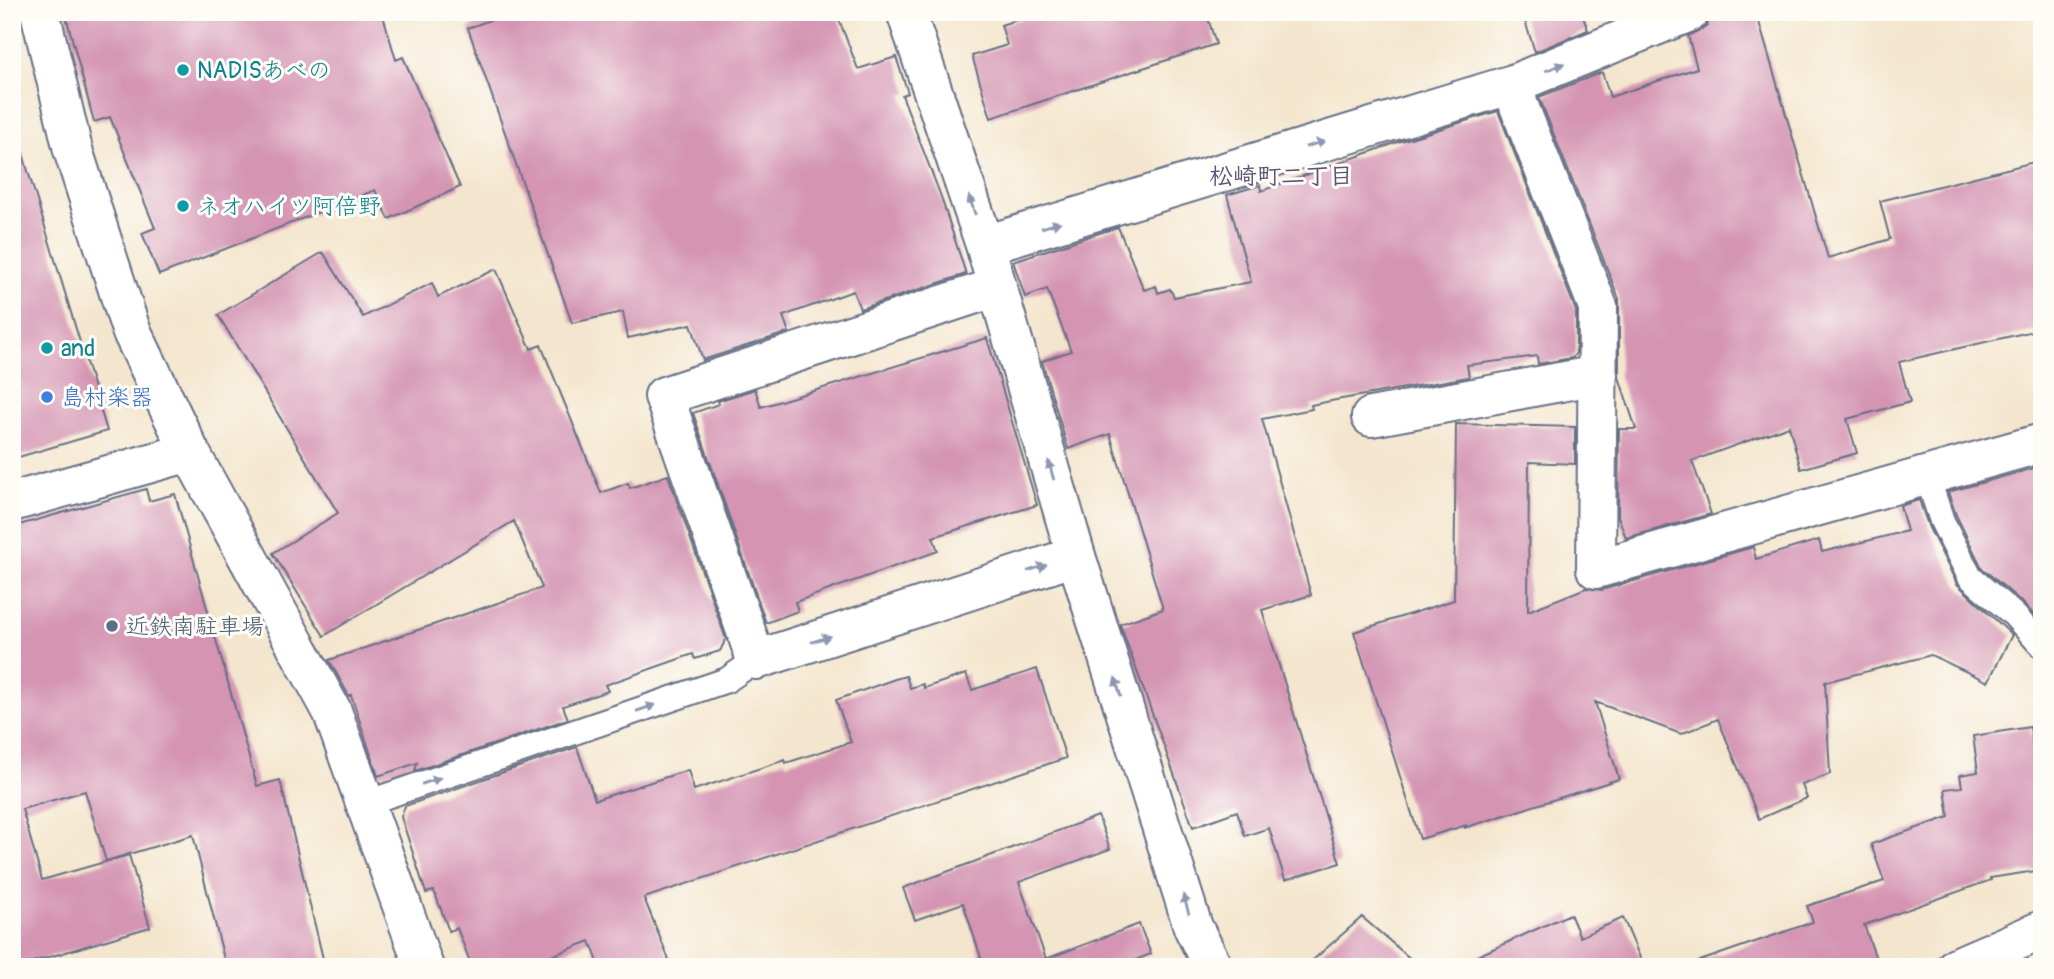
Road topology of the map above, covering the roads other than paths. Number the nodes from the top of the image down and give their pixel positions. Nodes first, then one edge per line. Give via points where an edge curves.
1 (40, 12) edge
2 (906, 12) edge
3 (1690, 12) edge
4 (1513, 84) junction
5 (985, 244) junction
6 (997, 287) junction
7 (1598, 375) junction
8 (1371, 416) dead end
9 (2042, 443) edge
10 (190, 452) junction
11 (1927, 476) junction
12 (12, 502) edge
13 (1076, 556) junction
14 (2042, 646) edge
15 (756, 660) junction
16 (366, 803) junction
17 (2042, 930) edge
18 (424, 967) edge
19 (1213, 967) edge
20 (1956, 967) edge

1 - 10 street via 73,150 131,330
5 -> 2 street
4 -> 3 street
5 -> 4 street
4 - 7 street via 1598,307
5 - 6 street
13 -> 6 street
6 - 15 street via 664,396
7 - 8 street
7 - 11 street via 1596,569
9 - 11 street
10 - 12 street
10 - 16 street via 332,711
11 - 14 lane via 1942,522 1970,577
15 -> 13 street
19 -> 13 street via 1193,927
16 -> 15 lane via 727,681
16 - 18 street
17 - 20 street

